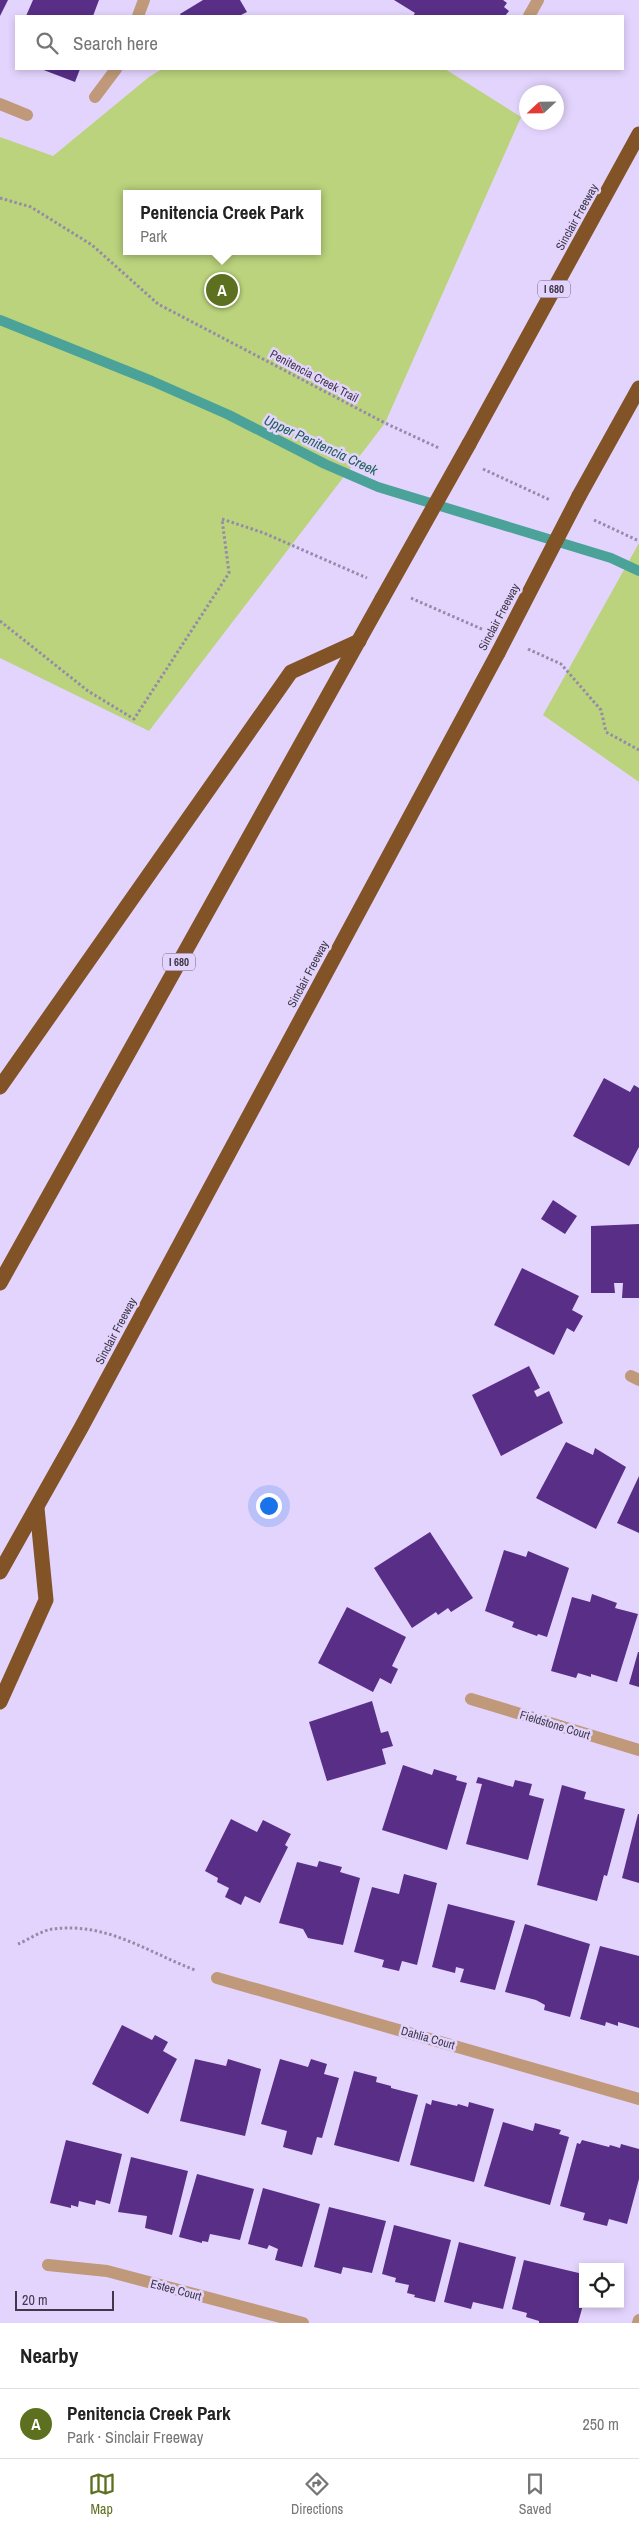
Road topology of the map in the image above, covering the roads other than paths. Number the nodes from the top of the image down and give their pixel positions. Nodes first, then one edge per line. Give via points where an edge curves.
1 (144, 0) edge
2 (538, 0) edge
3 (138, 15) edge
4 (530, 15) edge
5 (115, 70) edge
6 (95, 97) dead end
7 (0, 104) edge
8 (27, 115) dead end
9 (639, 134) edge
10 (639, 388) edge
11 (359, 641) junction
12 (0, 1087) edge
13 (0, 1283) edge
14 (37, 1508) junction
15 (0, 1572) edge
16 (471, 1699) dead end
17 (0, 1702) edge
18 (639, 1750) edge
19 (217, 1978) road end
20 (639, 2098) edge
21 (48, 2265) dead end
22 (303, 2323) edge

1 - 3 street
2 - 4 street
5 - 6 street
7 - 8 street
9 - 11 highway, Sinclair Freeway / I 680, bridge
10 - 14 highway, Sinclair Freeway, bridge
11 - 12 highway via 291,672
11 - 13 highway, Sinclair Freeway / I 680
14 - 15 highway, Sinclair Freeway
14 - 17 highway via 46,1600
16 - 18 street, Fieldstone Court
19 - 20 street, Dahlia Court
21 - 22 street, Estee Court via 107,2271

